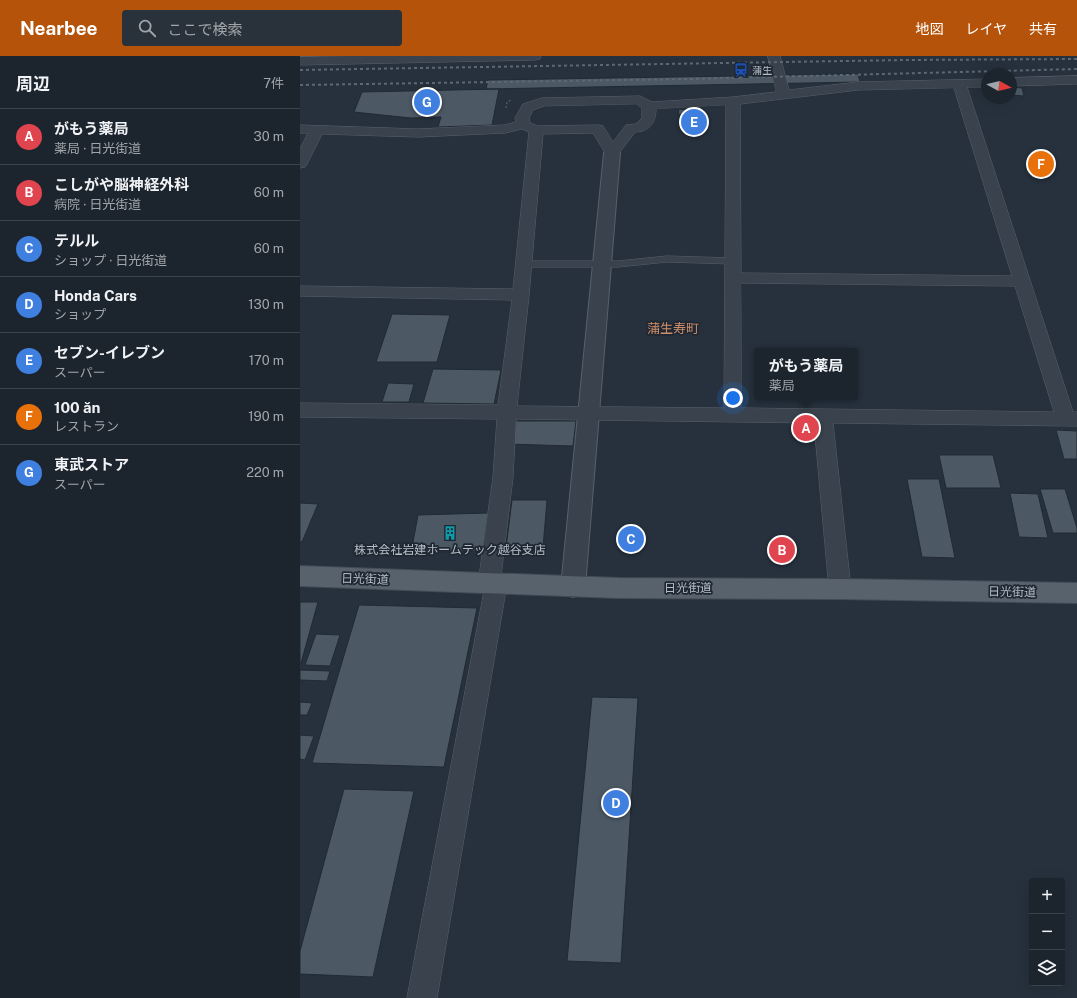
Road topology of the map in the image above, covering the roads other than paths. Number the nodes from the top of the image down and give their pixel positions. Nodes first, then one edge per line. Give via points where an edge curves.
1 (535, 56) edge
2 (774, 56) edge
3 (338, 58) edge
4 (300, 61) edge
5 (1077, 80) edge
6 (1017, 82) edge
7 (981, 83) edge
8 (960, 84) junction
9 (784, 95) junction
10 (733, 101) junction
11 (649, 106) junction
12 (530, 127) junction
13 (631, 128) junction
14 (300, 129) edge
15 (317, 129) junction
16 (598, 129) junction
17 (612, 153) junction
18 (300, 164) edge
19 (733, 261) junction
20 (524, 264) junction
21 (603, 264) junction
22 (733, 278) junction
23 (1022, 281) junction
24 (300, 291) edge
25 (521, 295) junction
26 (300, 410) edge
27 (507, 413) junction
28 (589, 414) junction
29 (733, 414) junction
30 (823, 416) junction
31 (1071, 419) edge
32 (300, 576) edge
33 (492, 584) junction
34 (573, 587) junction
35 (840, 589) junction
36 (1077, 593) edge
37 (422, 998) edge

1 - 3 street
2 - 9 street
3 - 4 street
5 - 6 street
7 - 8 street
8 - 9 street via 858,86
8 - 23 street
9 - 10 street
10 - 11 street
10 - 19 street
11 - 12 street via 640,100 542,102 528,106 522,118
11 - 13 street via 649,119 640,128
12 - 15 street via 418,133
12 - 16 street
12 - 20 street
13 - 16 street
13 - 17 street
14 - 15 street
15 - 18 street
16 - 17 street
17 - 21 street
19 - 21 lane via 667,259
19 - 22 street
20 - 21 lane
20 - 25 street
21 - 28 street
22 - 23 street
22 - 29 street
23 - 31 street
24 - 25 street
25 - 27 street
26 - 27 street
27 - 28 street
27 - 33 street
28 - 29 street
28 - 34 street
29 - 30 street
30 - 31 street
30 - 35 street
32 - 33 main road, 日光街道
33 - 34 main road, 日光街道
33 - 37 street
34 - 35 main road, 日光街道
35 - 36 main road, 日光街道

